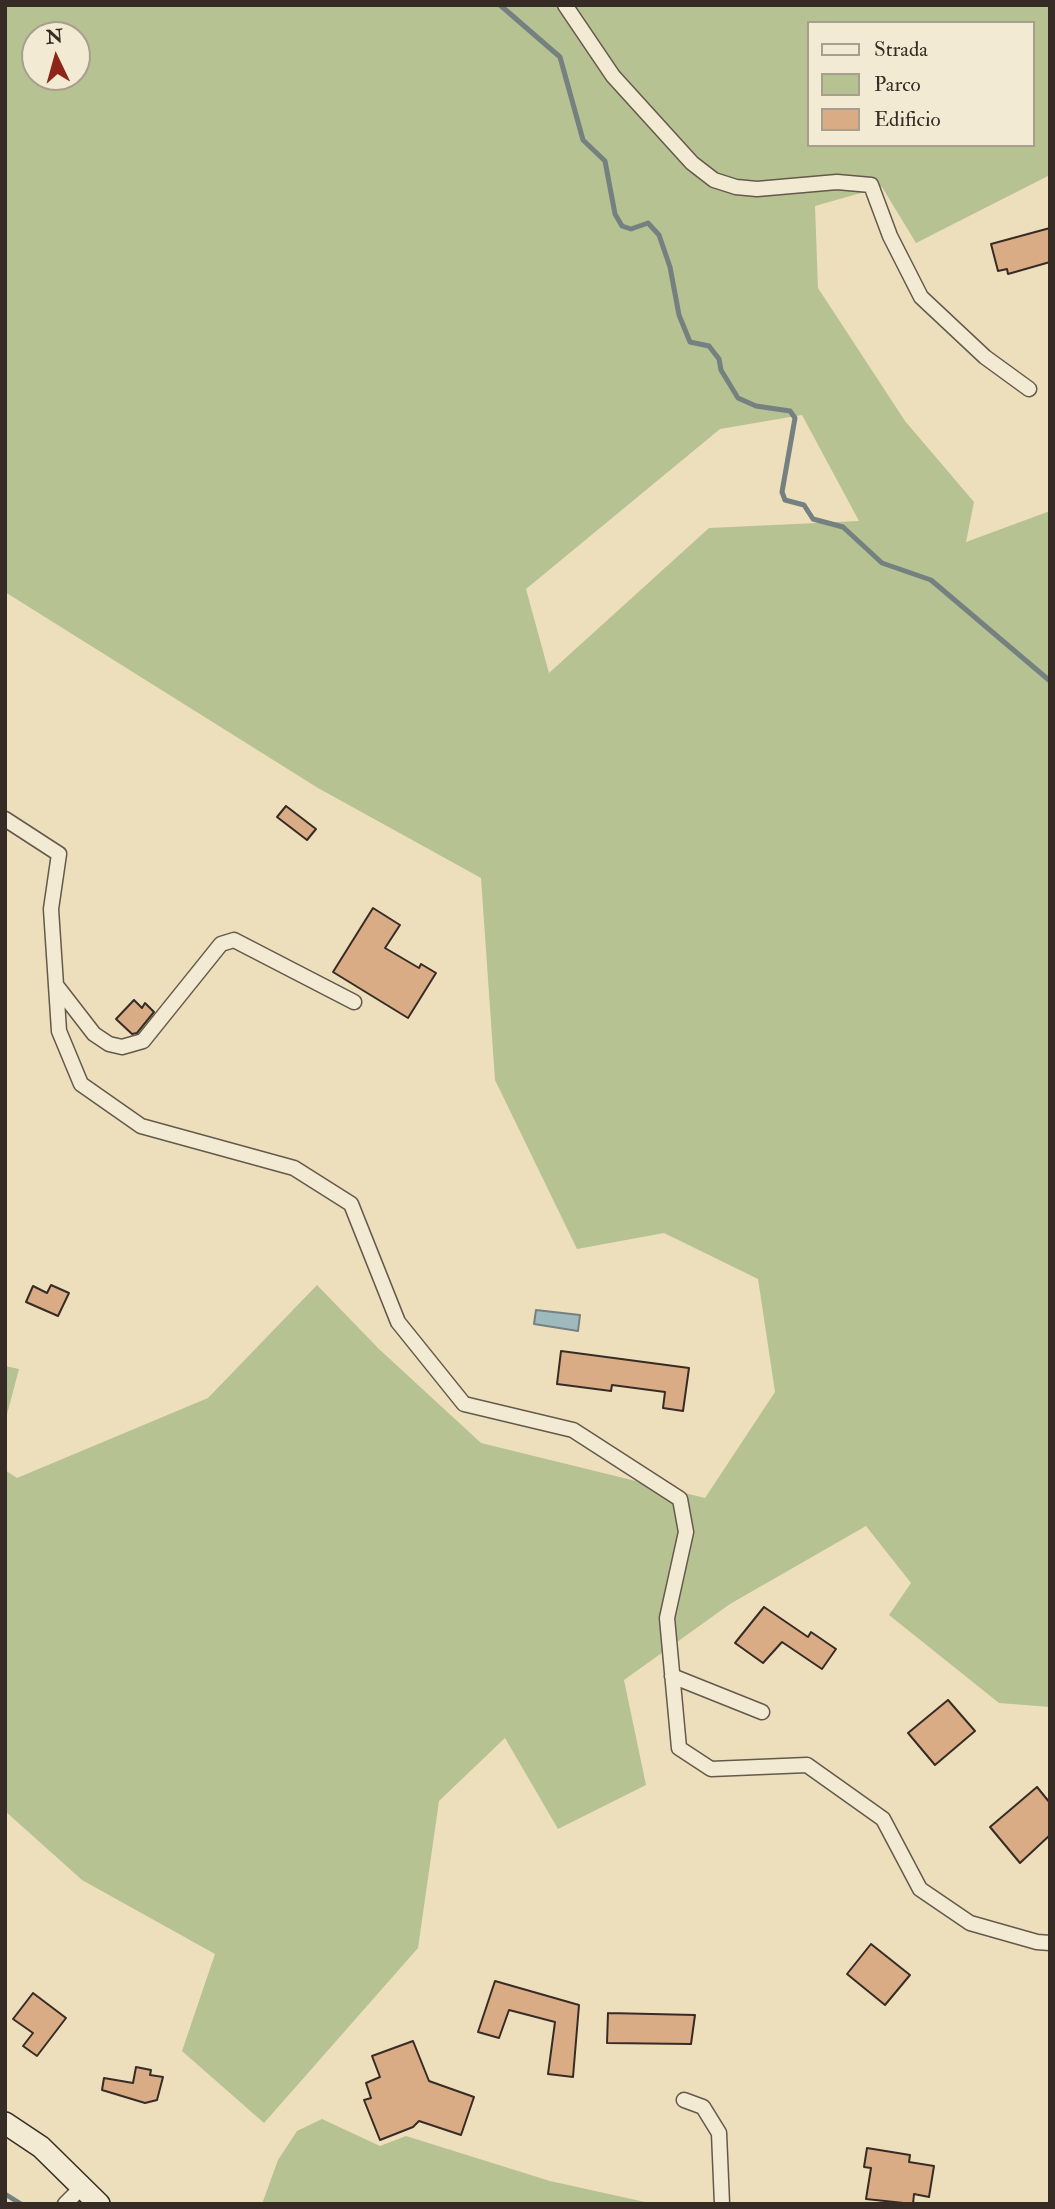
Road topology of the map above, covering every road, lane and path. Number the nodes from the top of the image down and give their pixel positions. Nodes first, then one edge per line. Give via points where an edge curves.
1 (565, 5) edge
2 (1029, 390) dead end
3 (5, 819) edge
4 (55, 984) junction
5 (354, 1002) dead end
6 (672, 1676) junction
7 (762, 1712) dead end
8 (1050, 1943) edge
9 (684, 2099) dead end
10 (5, 2123) edge
11 (83, 2186) junction
12 (65, 2204) edge
13 (99, 2204) edge
14 (722, 2204) edge

1 - 2 street via 613,76 692,163 714,180 757,188 837,182 871,185 894,246 921,298
3 - 4 street via 59,854 51,909
4 - 5 street via 93,1034 122,1047 143,1041 221,944 234,940
4 - 6 street via 59,1031 81,1084 141,1126 295,1168 351,1204 398,1322 464,1404 573,1430 680,1499 686,1532 667,1618
6 - 7 street
6 - 8 street via 678,1748 711,1769 807,1765 883,1819 920,1889 970,1923
9 - 14 street via 703,2107 719,2133
10 - 11 main road via 41,2147
11 - 12 street
11 - 13 main road

